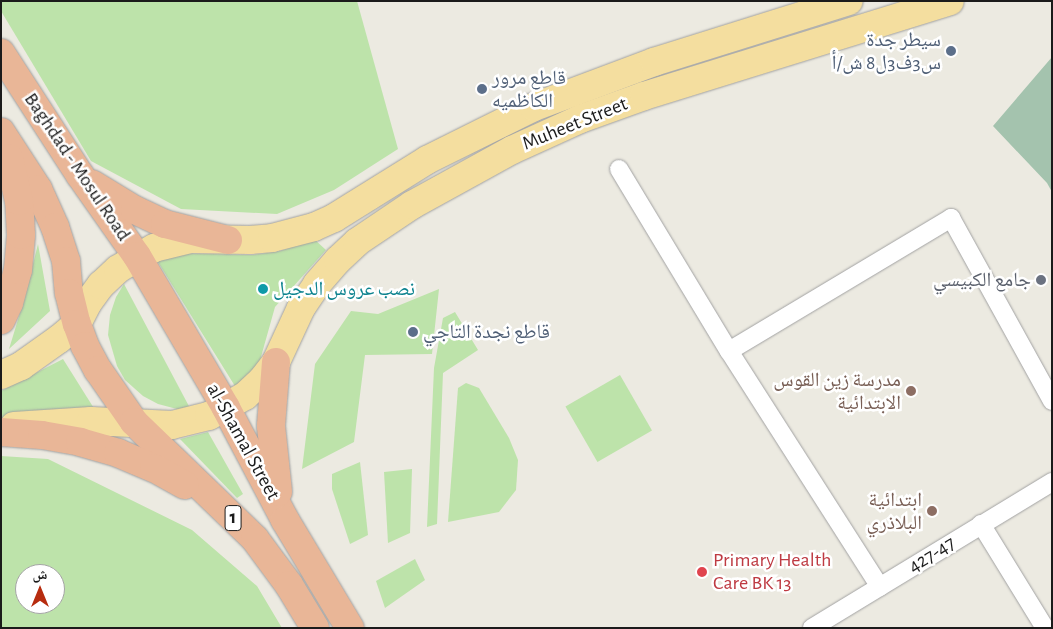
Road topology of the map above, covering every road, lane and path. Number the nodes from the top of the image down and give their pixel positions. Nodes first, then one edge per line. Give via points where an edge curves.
1 (849, 1) edge
2 (950, 1) edge
3 (1, 53) edge
4 (1, 132) edge
5 (1, 137) edge
6 (619, 169) dead end
7 (80, 175) junction
8 (228, 240) junction
9 (137, 256) junction
10 (1, 320) edge
11 (77, 324) junction
12 (729, 351) junction
13 (276, 362) junction
14 (1, 376) edge
15 (1052, 401) edge
16 (226, 408) junction
17 (134, 422) junction
18 (1, 427) edge
19 (1, 432) edge
20 (1052, 482) edge
21 (222, 508) junction
22 (285, 520) junction
23 (982, 524) junction
24 (880, 587) junction
25 (315, 628) edge
26 (350, 628) edge
27 (812, 628) edge
28 (1045, 628) edge

1 - 8 main road, Muheet Street via 654,62 534,107 427,160 314,227 272,238
2 - 13 main road, Muheet Street via 644,96 580,119 512,150 412,205 357,242 317,284 300,308
3 - 7 highway, Baghdad - Mosul Road / 1
4 - 11 highway, 1 via 38,189 58,235 66,260 69,293
5 - 10 highway via 18,193 21,236 18,270
6 - 12 street
7 - 8 highway via 106,194 165,224
7 - 9 highway, Baghdad - Mosul Road / 1
8 - 9 main road, Muheet Street via 190,238
9 - 11 main road, Muheet Street via 101,285
9 - 16 highway, al-Shamal Street / 1
11 - 14 main road via 41,354
11 - 17 highway, 1 via 98,370
12 - 15 street via 951,218
12 - 24 street
13 - 16 main road, Muheet Street via 245,396
13 - 22 highway via 272,434
16 - 17 main road, Muheet Street via 209,416 172,425
16 - 22 highway, al-Shamal Street / 1
17 - 18 main road, Muheet Street via 91,421
17 - 21 highway, 1
19 - 21 highway via 42,435 118,453 189,486
20 - 23 street, 427-47
21 - 25 highway, 1 via 269,556
22 - 26 highway, al-Shamal Street / 1
23 - 24 street, 427-47
23 - 28 street
24 - 27 street, 427-47

